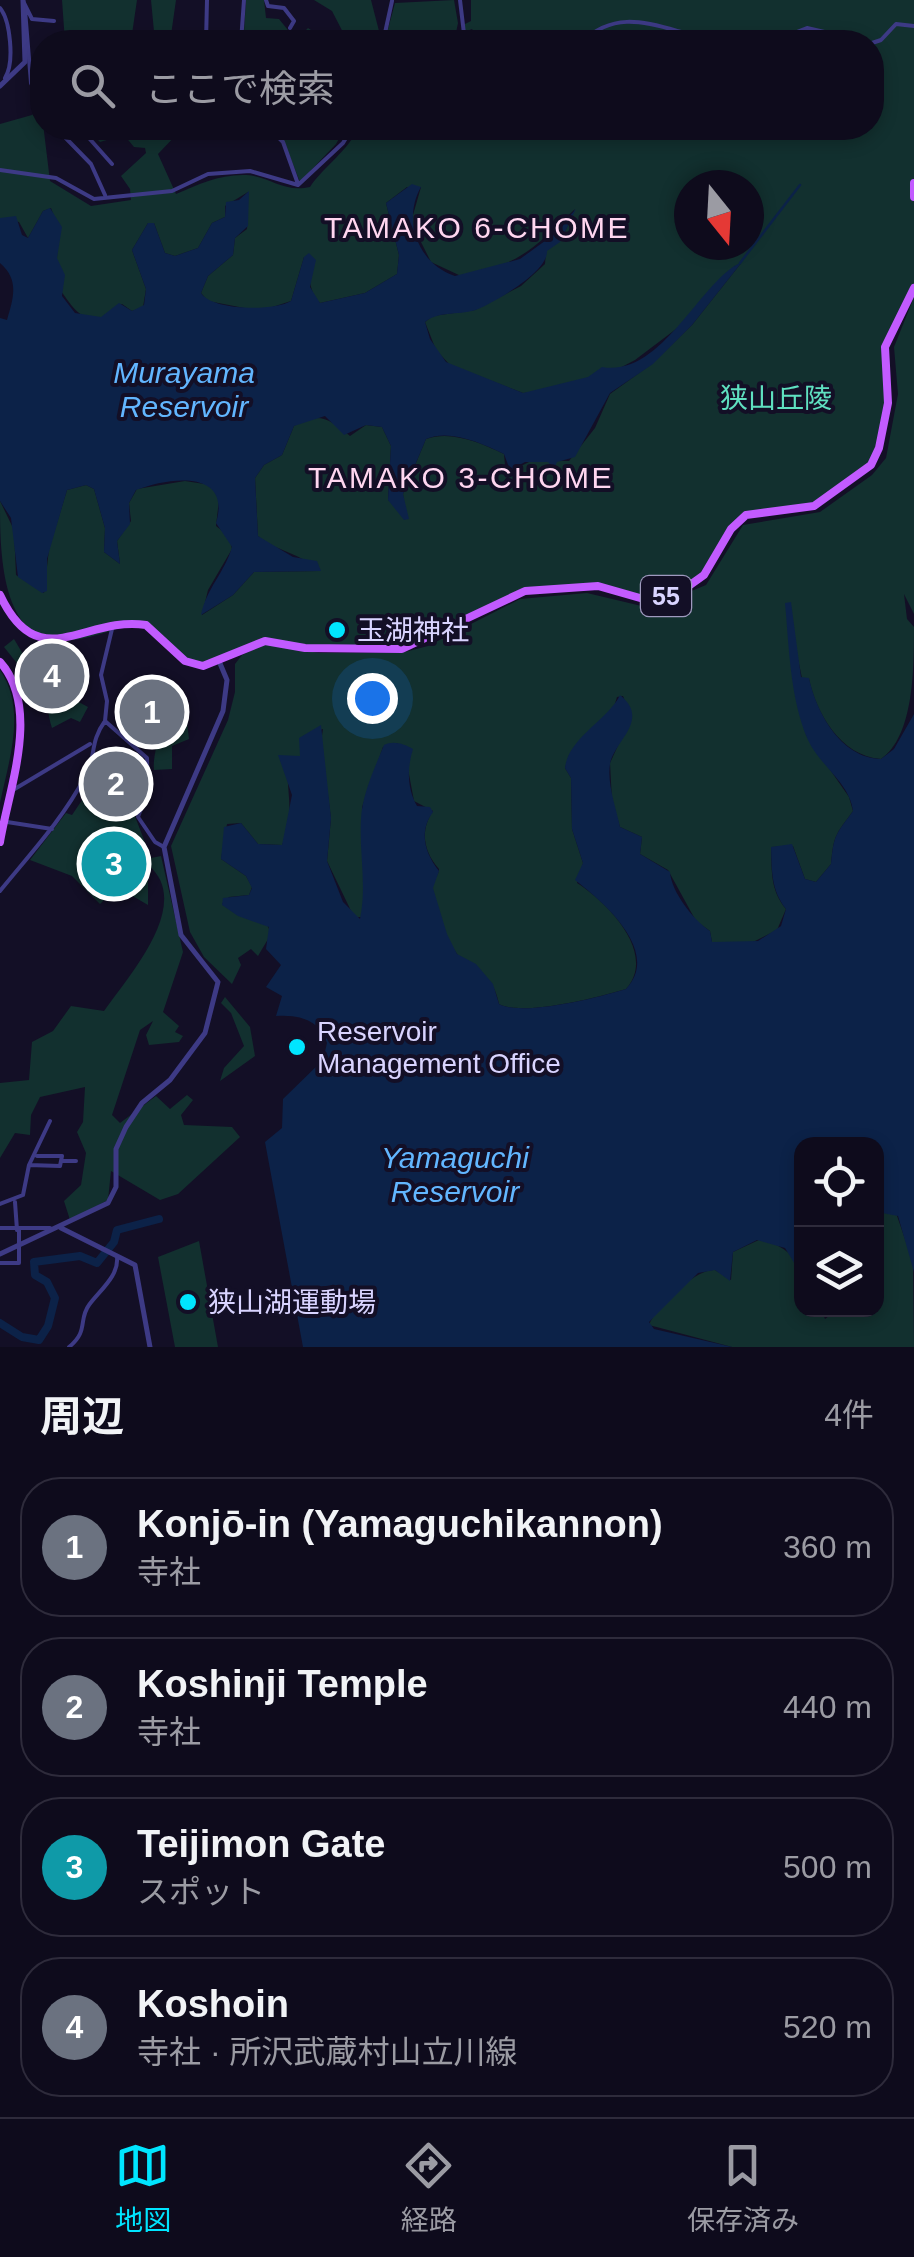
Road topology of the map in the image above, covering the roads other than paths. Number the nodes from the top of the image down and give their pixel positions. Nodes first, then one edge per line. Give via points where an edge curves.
1 (207, 0) edge
2 (244, 0) edge
3 (266, 0) edge
4 (392, 0) edge
5 (460, 0) edge
6 (23, 2) edge
7 (0, 8) edge
8 (54, 21) dead end
9 (914, 26) edge
10 (290, 28) dead end
11 (206, 30) edge
12 (242, 30) edge
13 (386, 30) edge
14 (464, 30) edge
15 (598, 30) edge
16 (672, 30) edge
17 (0, 34) edge
18 (8, 35) junction
19 (884, 37) edge
20 (30, 82) edge
21 (0, 86) edge
22 (67, 140) edge
23 (91, 140) edge
24 (281, 140) edge
25 (345, 140) edge
26 (112, 164) dead end
27 (0, 170) edge
28 (914, 183) edge
29 (298, 185) junction
30 (105, 197) junction
31 (914, 198) edge
32 (914, 288) edge
33 (0, 594) edge
34 (112, 624) junction
35 (219, 661) junction
36 (0, 662) edge
37 (105, 721) junction
38 (90, 744) junction
39 (8, 790) junction
40 (4, 821) junction
41 (52, 828) junction
42 (0, 842) edge
43 (164, 847) junction
44 (0, 890) edge
45 (50, 1121) dead end
46 (35, 1156) junction
47 (61, 1161) junction
48 (76, 1161) dead end
49 (29, 1165) junction
50 (15, 1202) junction
51 (0, 1204) edge
52 (0, 1228) edge
53 (61, 1228) junction
54 (18, 1230) junction
55 (18, 1246) junction
56 (0, 1254) edge
57 (114, 1254) junction
58 (0, 1263) edge
59 (69, 1347) edge
60 (150, 1347) edge

1 - 11 street
2 - 12 street
3 - 10 street via 284,8 294,21
4 - 13 street
5 - 14 street
6 - 8 street via 32,18
6 - 20 street
6 - 21 street via 25,62
7 - 18 street
9 - 19 street via 894,25
15 - 16 street via 620,20
17 - 18 street
18 - 21 street via 10,70
22 - 30 street via 90,164
23 - 26 street
24 - 29 street
25 - 29 street
27 - 30 street via 51,176 90,199
28 - 31 main road
29 - 30 street via 250,171 208,174 172,191
32 - 35 main road, 55 via 884,347 888,403 870,465 814,506 746,515 692,586 647,600 598,586 522,591 402,649 305,648 274,640
33 - 34 main road via 22,627 52,640
34 - 35 main road via 152,628 192,664
34 - 37 street via 101,674
35 - 43 street via 227,680 225,704
36 - 39 main road via 20,710
37 - 38 street
37 - 43 street via 147,758 148,789 138,816
38 - 39 street
38 - 41 street via 86,775
39 - 40 main road
40 - 41 street
40 - 42 main road
41 - 44 street
43 - 53 street via 181,935 216,977 208,1026 126,1127 116,1150 111,1200
45 - 46 street
46 - 47 street via 62,1156
46 - 49 street
47 - 48 street
47 - 49 street
49 - 50 street via 23,1196
50 - 51 street
50 - 54 street
52 - 54 street
53 - 54 street
53 - 55 street
53 - 57 street
54 - 55 street
55 - 56 street
55 - 58 street via 19,1264
57 - 59 street via 116,1270 88,1306 80,1338
57 - 60 street via 136,1268

